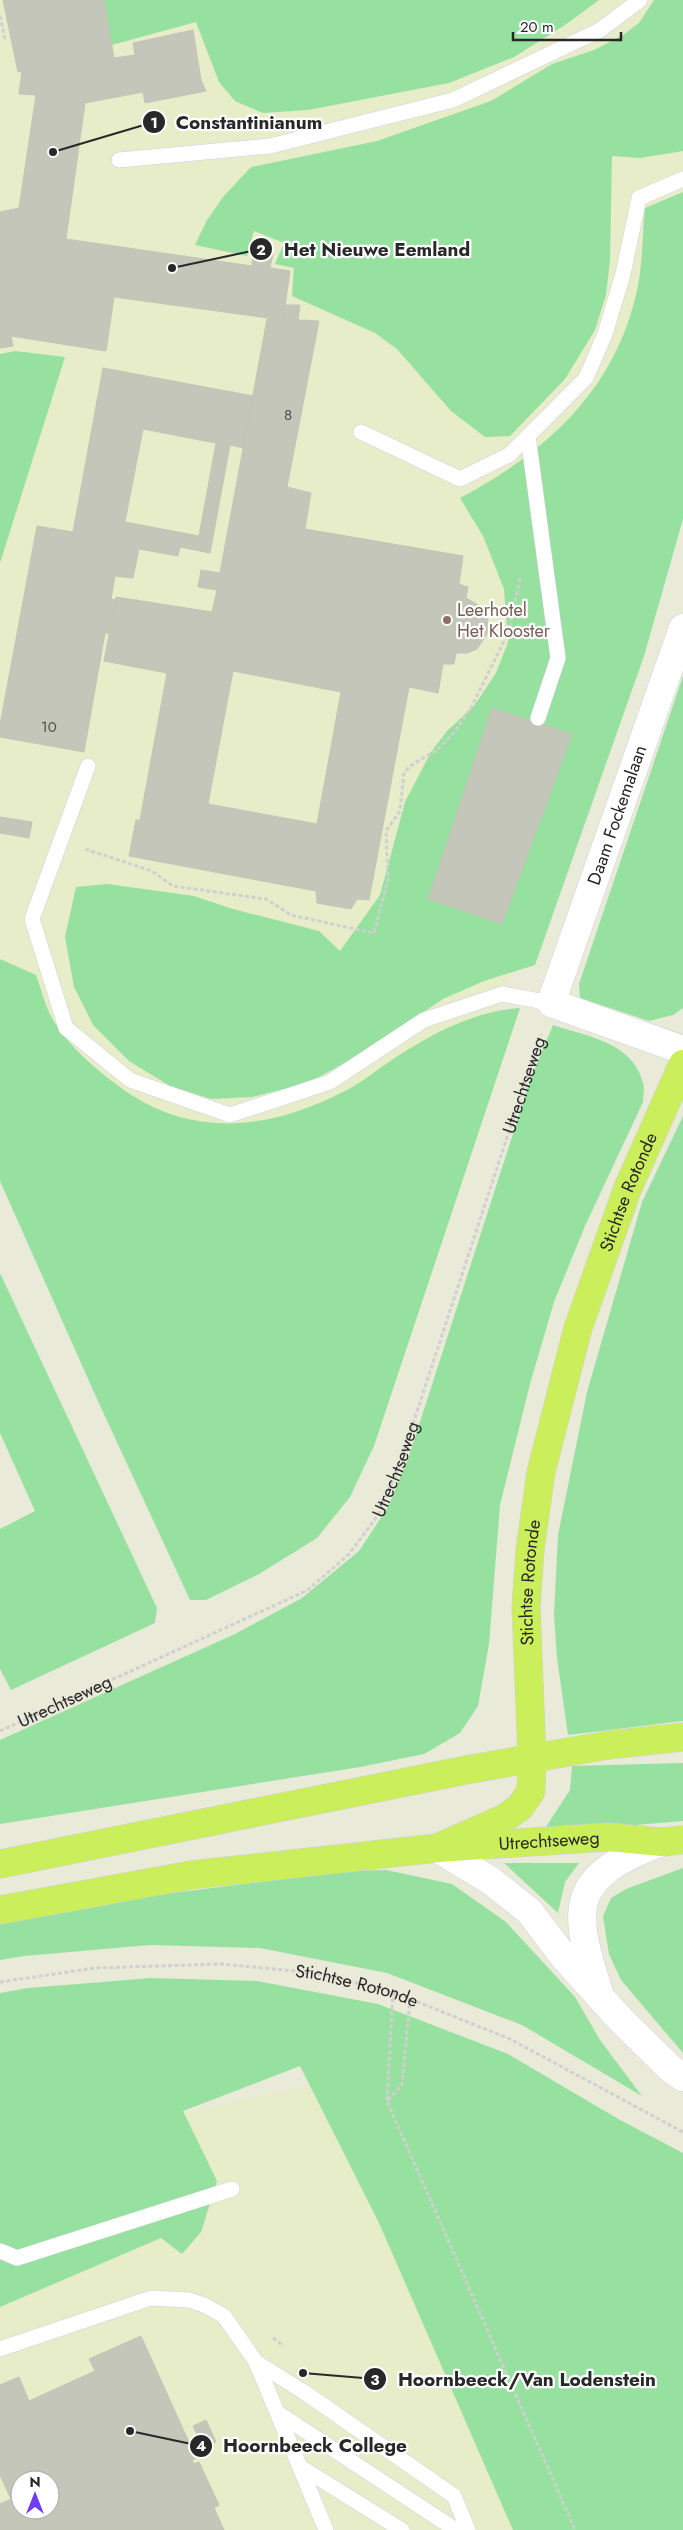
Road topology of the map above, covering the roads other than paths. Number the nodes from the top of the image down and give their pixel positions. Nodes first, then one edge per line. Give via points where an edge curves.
1 (640, 0) edge
2 (119, 160) dead end
3 (683, 179) edge
4 (361, 432) dead end
5 (528, 436) junction
6 (683, 628) edge
7 (538, 718) dead end
8 (88, 766) dead end
9 (551, 1003) junction
10 (683, 1050) edge
11 (683, 1064) edge
12 (683, 1737) edge
13 (532, 1757) junction
14 (672, 1841) edge
15 (437, 1848) junction
16 (0, 1864) edge
17 (0, 1910) edge
18 (600, 1995) junction
19 (683, 2077) edge
20 (232, 2189) dead end
21 (0, 2251) edge
22 (0, 2349) edge
23 (256, 2362) junction
24 (278, 2413) junction
25 (299, 2466) junction
26 (324, 2525) edge
27 (339, 2530) edge
28 (402, 2530) edge
29 (456, 2530) edge
30 (468, 2530) edge

1 - 2 lane via 600,30 453,100 270,146
3 - 5 lane via 639,198 623,274 605,334 586,378
4 - 5 lane via 460,479 509,455
5 - 7 lane via 558,658
6 - 9 street, Daam Fockemalaan
8 - 9 lane via 32,920 66,1028 130,1080 230,1115 330,1082 424,1020 502,994
9 - 10 street
11 - 13 main road, Stichtse Rotonde via 627,1190 578,1328 540,1472 526,1606
12 - 13 main road
13 - 15 main road, Stichtse Rotonde via 531,1791 520,1807 505,1818
13 - 16 main road
14 - 15 main road, Utrechtseweg via 608,1836
14 - 18 street via 629,1854 602,1872 589,1888 581,1912 586,1950
15 - 17 main road, Utrechtseweg via 191,1875
15 - 18 street via 492,1880 529,1912 564,1957
18 - 19 street via 670,2069
20 - 21 lane via 17,2258
22 - 23 lane via 151,2298 189,2300 224,2316
23 - 24 lane
23 - 30 lane via 454,2496
24 - 25 lane
24 - 29 lane
25 - 26 lane
25 - 28 lane
26 - 27 lane

